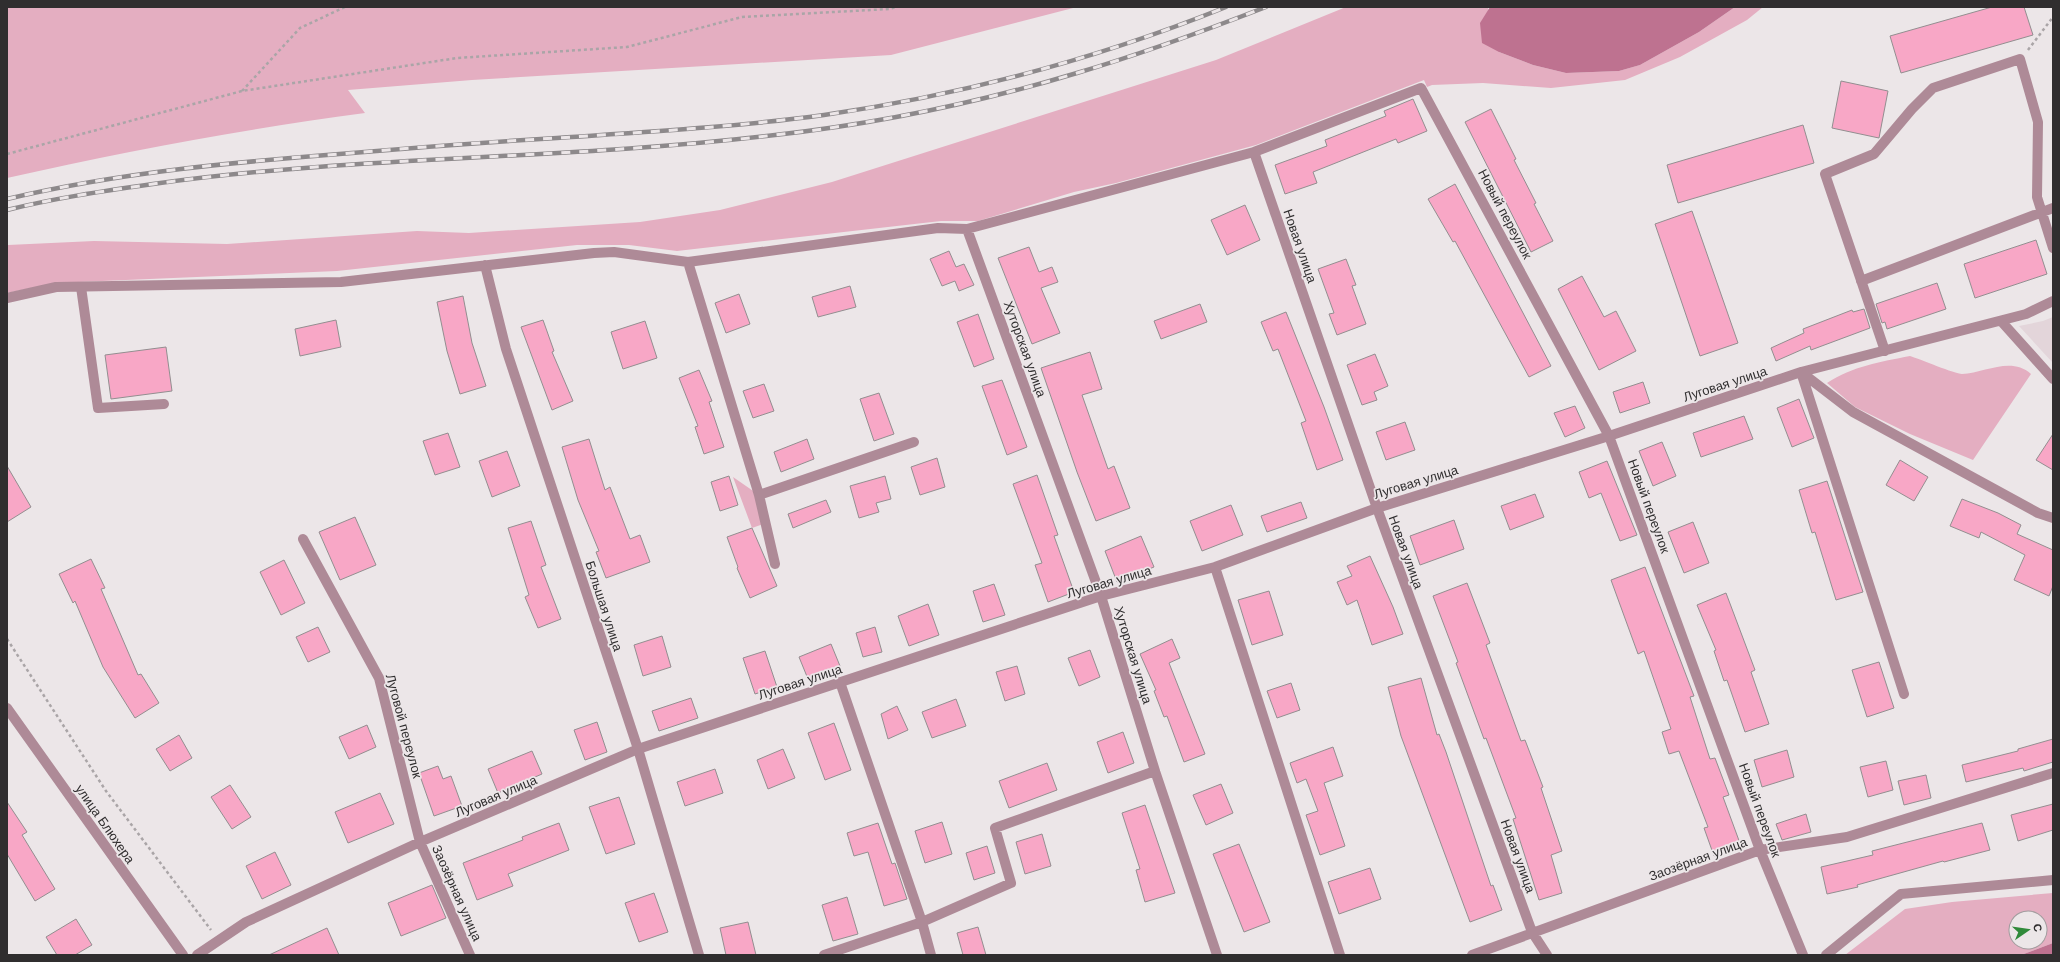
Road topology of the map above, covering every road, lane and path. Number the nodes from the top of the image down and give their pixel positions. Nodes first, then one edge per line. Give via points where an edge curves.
1 (344, 7) edge
2 (896, 7) edge
3 (2053, 17) edge
4 (2020, 59) junction
5 (242, 91) junction
6 (1254, 152) junction
7 (7, 154) edge
8 (2053, 208) edge
9 (2041, 211) junction
10 (967, 229) junction
11 (2053, 248) edge
12 (688, 262) junction
13 (485, 265) junction
14 (1861, 281) junction
15 (81, 287) junction
16 (7, 298) edge
17 (2053, 301) edge
18 (2001, 321) junction
19 (1885, 351) junction
20 (1801, 372) junction
21 (2053, 379) edge
22 (164, 404) dead end
23 (1609, 436) junction
24 (914, 442) dead end
25 (759, 494) junction
26 (1376, 508) junction
27 (2053, 518) edge
28 (303, 539) dead end
29 (775, 564) dead end
30 (1215, 567) junction
31 (1101, 596) junction
32 (7, 639) edge
33 (840, 682) junction
34 (1904, 694) dead end
35 (7, 708) edge
36 (638, 749) junction
37 (1155, 771) junction
38 (2053, 773) edge
39 (420, 842) junction
40 (1760, 850) junction
41 (2053, 880) edge
42 (922, 922) junction
43 (1532, 932) junction
44 (219, 940) junction
45 (183, 955) edge
46 (197, 955) edge
47 (470, 955) edge
48 (699, 955) edge
49 (824, 955) edge
50 (931, 955) edge
51 (1217, 955) edge
52 (1340, 955) edge
53 (1472, 955) edge
54 (1547, 955) edge
55 (1803, 955) edge
56 (1826, 955) edge

1 - 5 path via 300,28
2 - 5 path via 742,18 627,46 457,58
3 - 4 path
4 - 9 street via 2038,122 2037,197
4 - 14 street via 1933,88 1874,154 1825,174
5 - 7 path
6 - 10 street
6 - 23 street, Новый переулок via 1422,88
6 - 26 street, Новая улица
8 - 9 street
9 - 11 street
9 - 14 street
10 - 12 street via 938,228
10 - 31 street, Хуторская улица
12 - 13 street via 614,252 594,252
12 - 25 street
13 - 15 street via 341,282
13 - 36 street, Большая улица via 516,380
14 - 19 street
15 - 16 street via 56,287
15 - 22 street via 98,408
17 - 18 street, Луговая улица via 2026,314
18 - 19 street, Луговая улица
18 - 21 street
19 - 20 street, Луговая улица
20 - 23 street, Луговая улица
20 - 27 street via 1853,412
20 - 34 street
23 - 26 street, Луговая улица
23 - 40 street, Новый переулок
24 - 25 street
25 - 29 street
26 - 30 street, Луговая улица
26 - 43 street, Новая улица
28 - 39 street, Луговой переулок via 379,678
30 - 31 street, Луговая улица
30 - 52 street
31 - 33 street, Луговая улица
31 - 37 street, Хуторская улица
32 - 44 path via 106,791
33 - 36 street, Луговая улица
33 - 42 street
35 - 45 street, улица Блюхера
36 - 39 street, Луговая улица
36 - 48 street, Большая улица
37 - 42 street via 995,828 1011,883
37 - 51 street, Хуторская улица
38 - 40 street, Заозёрная улица via 1847,837
39 - 44 street, Луговая улица via 246,922
39 - 47 street, Заозёрная улица
40 - 43 street, Заозёрная улица
40 - 55 street, Новый переулок
41 - 56 street via 1901,894
42 - 49 street
42 - 50 street
43 - 53 street, Заозёрная улица
43 - 54 street, Новая улица
44 - 46 street, Луговая улица

